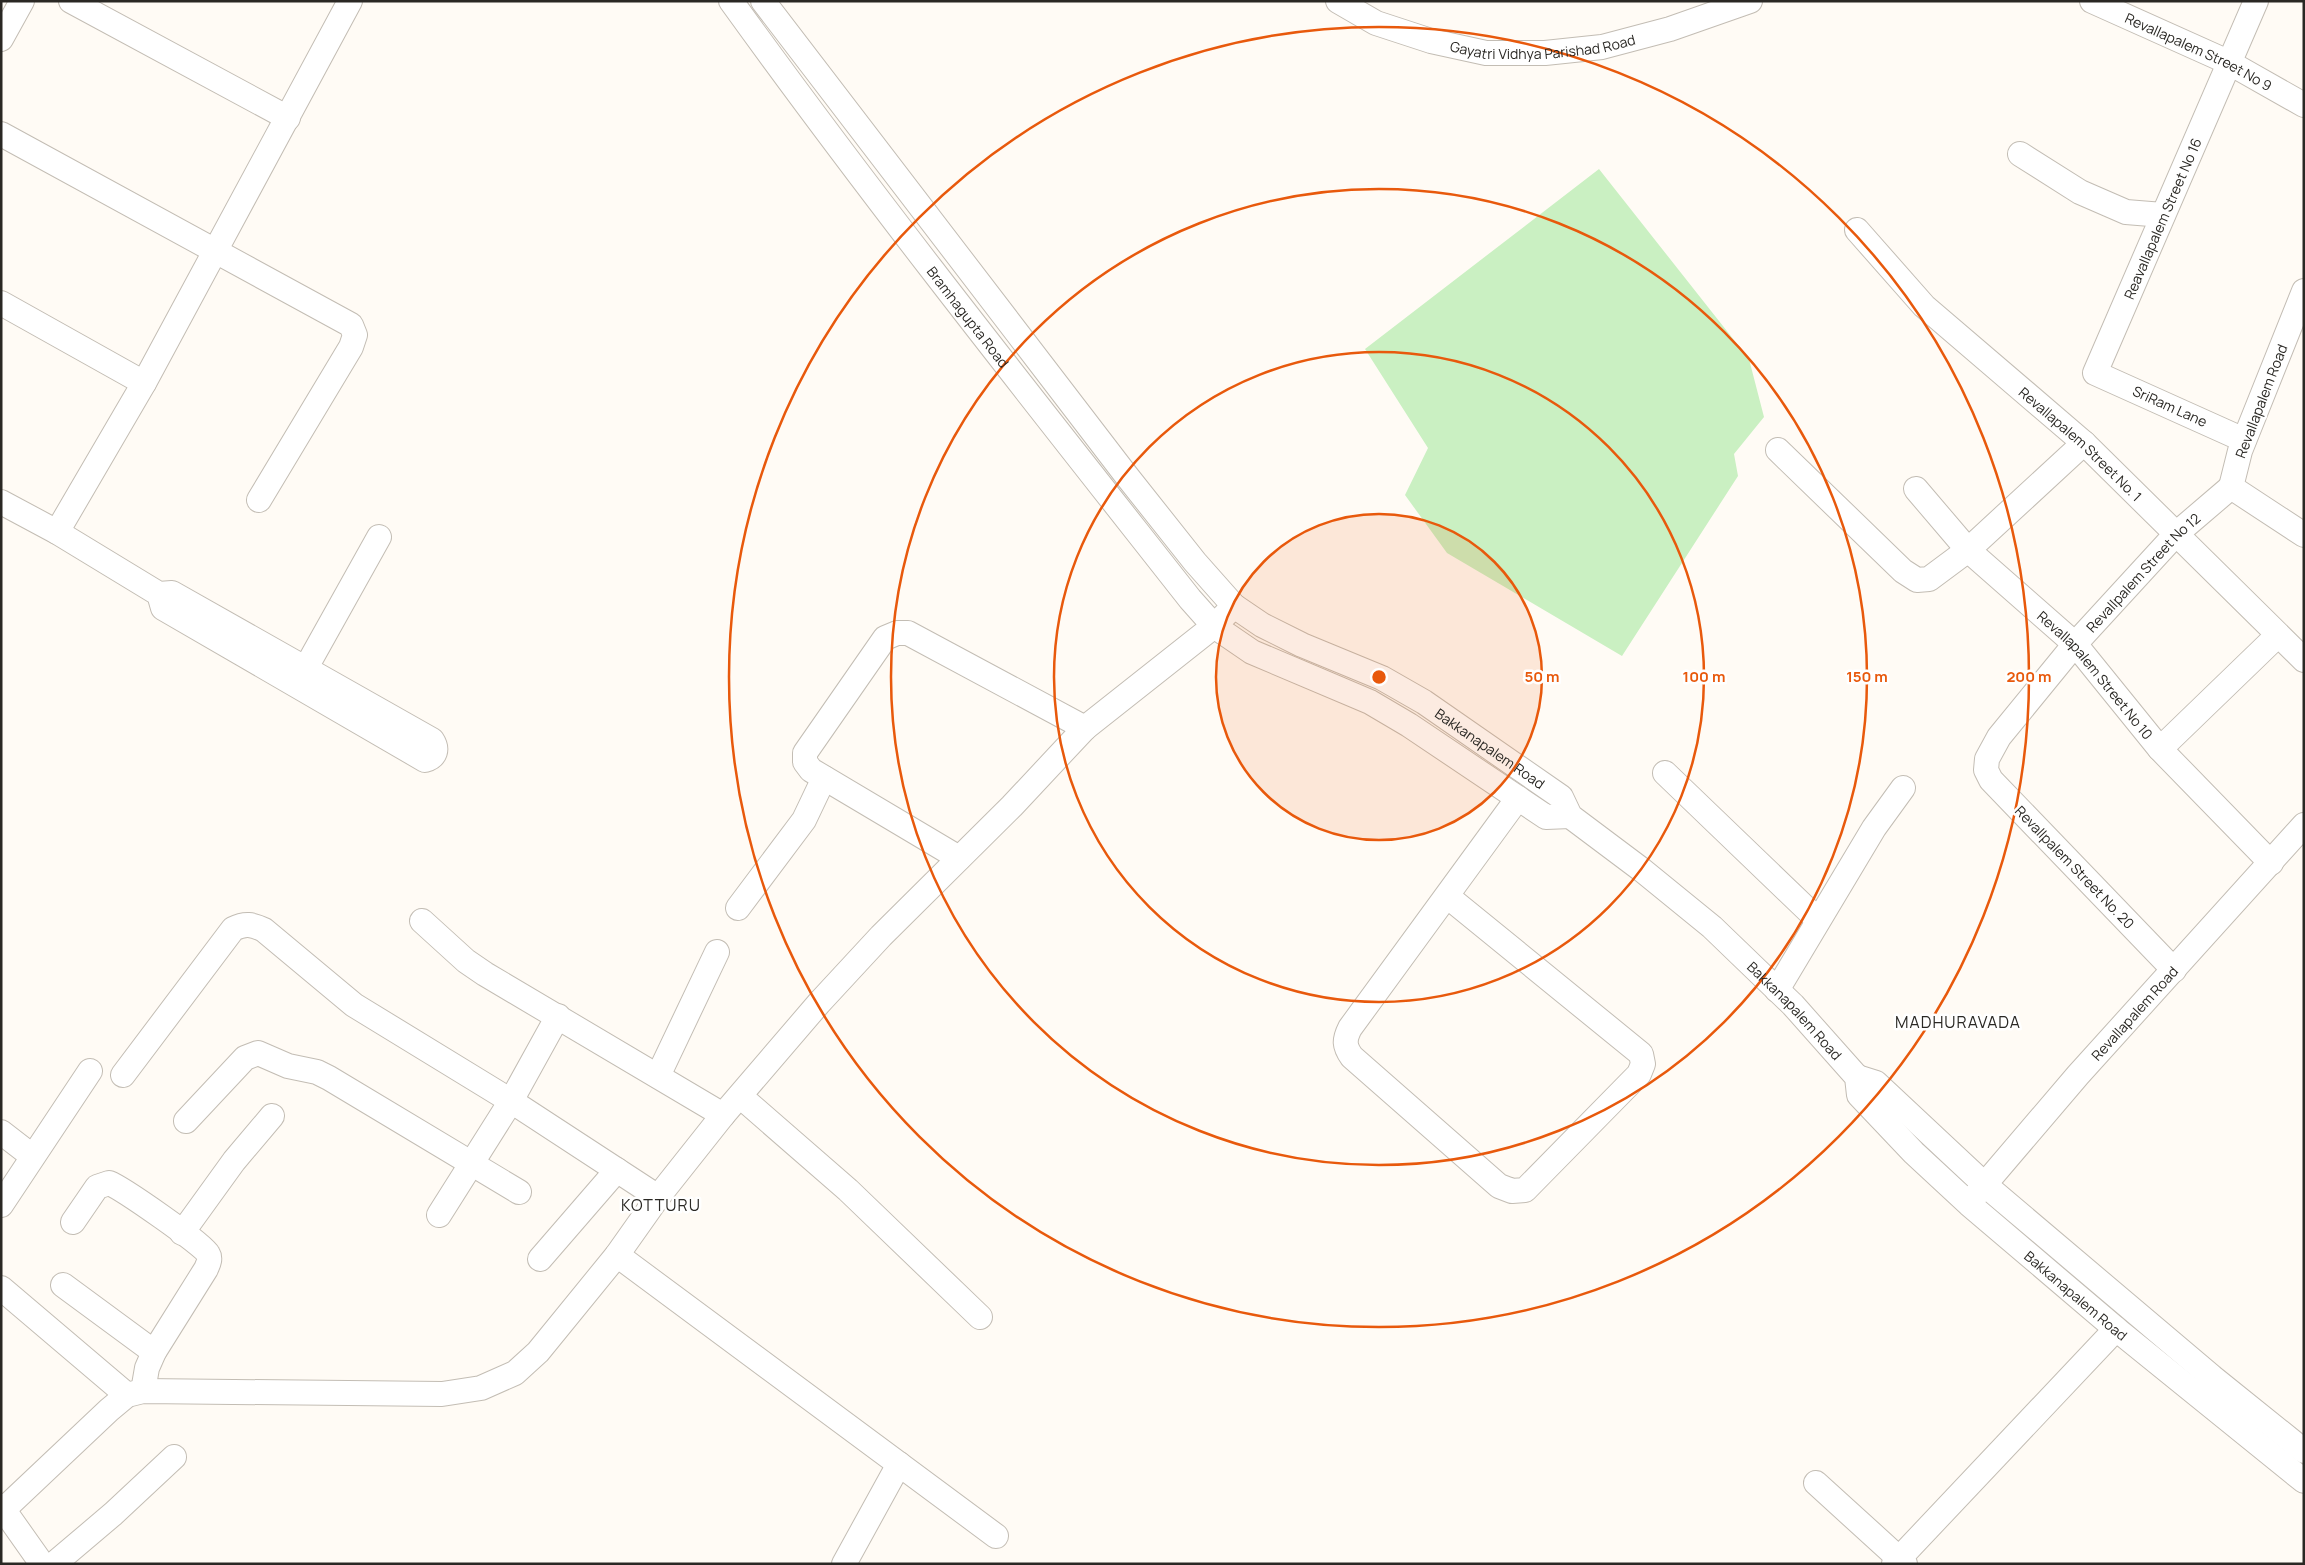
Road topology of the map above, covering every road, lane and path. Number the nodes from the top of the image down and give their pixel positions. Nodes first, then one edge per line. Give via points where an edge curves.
1 (22, 1) edge
2 (71, 1) edge
3 (350, 1) edge
4 (731, 1) edge
5 (763, 1) edge
6 (1338, 1) edge
7 (1750, 1) edge
8 (2092, 1) edge
9 (2256, 1) edge
10 (1, 39) edge
11 (2228, 62) junction
12 (2304, 105) edge
13 (288, 118) junction
14 (1, 134) edge
15 (2020, 154) dead end
16 (2163, 215) junction
17 (1857, 230) dead end
18 (213, 251) junction
19 (2304, 291) edge
20 (1, 303) edge
21 (2095, 373) joint
22 (144, 383) junction
23 (2244, 440) junction
24 (2084, 443) junction
25 (1778, 450) dead end
26 (2231, 487) junction
27 (1916, 489) dead end
28 (259, 500) dead end
29 (1, 502) edge
30 (58, 532) junction
31 (2176, 534) junction
32 (2304, 535) edge
33 (379, 537) dead end
34 (1968, 550) junction
35 (1234, 606) junction
36 (1214, 626) junction
37 (2278, 635) junction
38 (2075, 644) junction
39 (2304, 660) edge
40 (301, 677) junction
41 (1085, 728) junction
42 (2160, 749) junction
43 (1987, 759) joint
44 (1665, 773) dead end
45 (824, 778) junction
46 (1903, 788) dead end
47 (1518, 798) junction
48 (1570, 816) junction
49 (2304, 825) edge
50 (959, 858) junction
51 (2270, 863) junction
52 (1446, 896) junction
53 (738, 908) dead end
54 (1818, 920) junction
55 (422, 921) dead end
56 (717, 952) dead end
57 (2174, 970) junction
58 (1777, 990) junction
59 (558, 1016) junction
60 (90, 1071) dead end
61 (124, 1075) dead end
62 (658, 1076) junction
63 (1857, 1077) junction
64 (740, 1096) junction
65 (511, 1101) junction
66 (723, 1115) junction
67 (272, 1116) dead end
68 (186, 1121) dead end
69 (1, 1132) edge
70 (32, 1156) junction
71 (472, 1163) junction
72 (618, 1170) junction
73 (1984, 1184) junction
74 (520, 1192) dead end
75 (658, 1197) junction
76 (1969, 1204) junction
77 (1, 1205) edge
78 (439, 1215) dead end
79 (73, 1222) dead end
80 (182, 1233) junction
81 (617, 1255) junction
82 (540, 1259) dead end
83 (63, 1285) dead end
84 (1, 1288) edge
85 (980, 1317) dead end
86 (2116, 1328) junction
87 (154, 1352) junction
88 (135, 1393) junction
89 (2304, 1451) edge
90 (174, 1456) dead end
91 (900, 1464) junction
92 (2304, 1481) edge
93 (1816, 1483) dead end
94 (2, 1508) edge
95 (996, 1536) dead end
96 (1899, 1562) edge
97 (42, 1564) edge
98 (54, 1564) edge
99 (844, 1564) edge

1 - 10 street
2 - 13 street
3 - 13 street
4 - 36 street, Bramhagupta Road via 812,115 931,270 1190,600
5 - 35 street, Bramhagupta Road via 1126,475
6 - 7 street, Gayatri Vidhya Parishad Road via 1386,26 1431,40 1486,53 1545,53 1602,47 1670,29
8 - 11 street, Revallapalem Street No 9
9 - 11 street, Reavallapalem Street No 16
11 - 12 street, Revallapalem Street No 9
11 - 16 street, Reavallapalem Street No 16
13 - 18 street
14 - 18 street
15 - 16 street via 2080,192 2126,212
16 - 21 street, Reavallapalem Street No 16
17 - 24 street, Revallapalem Street No. 1 via 1924,306
18 - 22 street
18 - 28 street via 340,318 351,325 355,335
19 - 23 street, Revallapalem Road
20 - 22 street
21 - 23 street, SriRam Lane
22 - 30 street
23 - 26 street, Revallapalem Road
24 - 31 street, Revallapalem Street No. 1
24 - 34 street
25 - 34 street via 1903,570 1918,580 1929,579
26 - 31 street, Revallpalem Street No 12
26 - 32 street
27 - 34 street, Revallapalem Street No 10
29 - 30 street
30 - 40 street via 159,594 163,608
31 - 37 street, Revallapalem Street No. 1
31 - 38 street, Revallpalem Street No 12
33 - 40 street
34 - 38 street, Revallapalem Street No 10
35 - 36 street
35 - 48 street, Bakkanapalem Road via 1262,625 1382,678 1424,702 1561,797
36 - 41 street
36 - 47 street, Bramhagupta Road via 1252,652 1370,702
37 - 39 street, Revallapalem Street No. 1
37 - 42 street
38 - 42 street, Revallapalem Street No 10
38 - 43 street, Revallpalem Street No 12 via 1999,737
40 - 40 street via 432,740 436,746 435,753 425,760
41 - 45 street via 908,633 897,634 885,638 805,753 805,762 811,770
41 - 50 street
42 - 51 street, Revallapalem Street No 10
43 - 57 street, Revallpalem Street No. 20 via 1986,770 1991,780
44 - 54 street
45 - 50 street
45 - 53 street via 804,820
46 - 54 street via 1874,828
47 - 48 street, Bramhagupta Road via 1546,817
47 - 52 street
48 - 58 street, Bakkanapalem Road via 1712,927
49 - 51 street, Revallapalem Road
50 - 64 street via 819,1003
51 - 57 street, Revallapalem Road
52 - 52 street via 1350,1028 1345,1037 1345,1047 1352,1057 1500,1186 1512,1191 1525,1190 1639,1074 1643,1064 1641,1054
54 - 58 street
55 - 59 street via 466,961
56 - 62 street
57 - 73 street, Revallapalem Road
58 - 63 street, Bakkanapalem Road
59 - 62 street
59 - 65 street
60 - 70 street
61 - 65 street via 234,929 243,924 264,930 354,1005
62 - 66 street
63 - 73 street via 1876,1083
63 - 76 street, Bakkanapalem Road via 1859,1095 1914,1154
64 - 66 street
64 - 85 street via 848,1190
65 - 71 street
65 - 72 street
66 - 75 street
67 - 80 street via 222,1176
68 - 71 street via 245,1058 258,1053 329,1078
69 - 70 street
70 - 77 street
71 - 74 street
71 - 78 street
72 - 75 street
72 - 82 street
73 - 76 street, Revallapalem Road
73 - 89 street
75 - 81 street
76 - 86 street, Bakkanapalem Road
79 - 80 street via 97,1187 109,1183
80 - 87 street via 203,1248 210,1261
81 - 88 street via 538,1352 515,1373 481,1388 442,1394
81 - 91 street
83 - 87 street
84 - 88 street
86 - 92 street, Bakkanapalem Road
86 - 96 street
87 - 88 street
88 - 94 street
90 - 98 street
91 - 95 street
91 - 99 street
93 - 96 street
94 - 97 street

